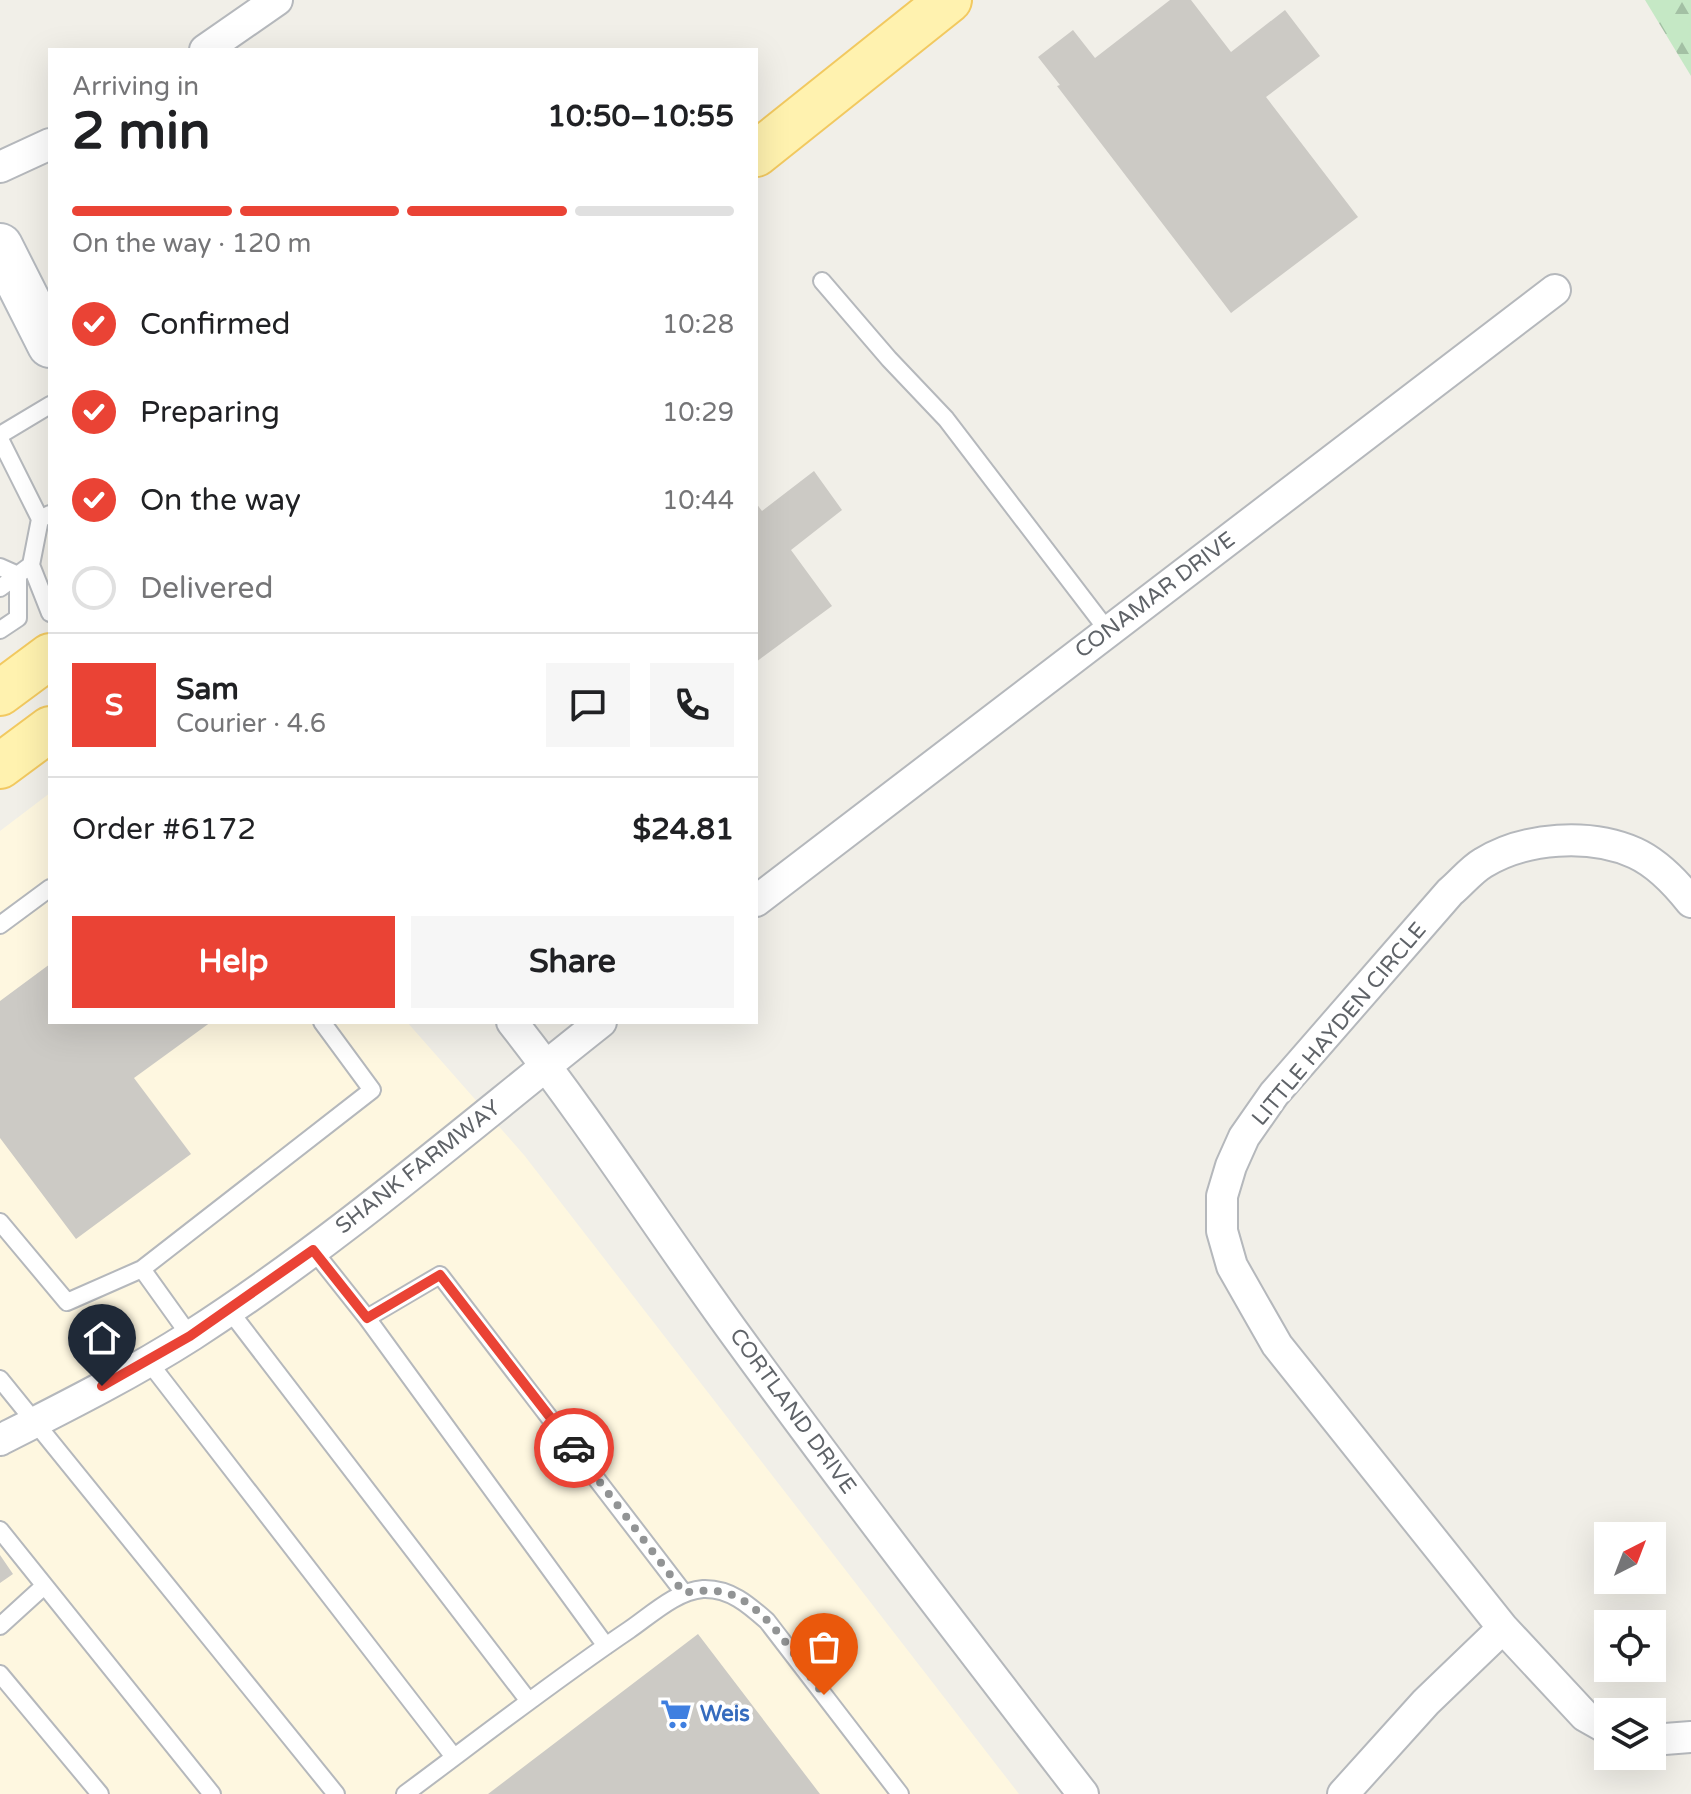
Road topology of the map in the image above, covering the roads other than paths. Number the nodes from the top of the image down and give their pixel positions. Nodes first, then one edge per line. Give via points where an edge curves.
1 (277, 0) edge
2 (949, 0) edge
3 (208, 48) edge
4 (48, 145) edge
5 (758, 152) edge
6 (0, 167) edge
7 (0, 246) edge
8 (822, 281) dead end
9 (1555, 290) dead end
10 (48, 341) edge
11 (48, 406) edge
12 (0, 437) edge
13 (45, 516) edge
14 (0, 567) edge
15 (24, 570) junction
16 (0, 588) edge
17 (48, 610) edge
18 (0, 630) edge
19 (1108, 631) junction
20 (48, 657) edge
21 (0, 693) edge
22 (48, 730) edge
23 (0, 766) edge
24 (48, 889) edge
25 (758, 899) edge
26 (1691, 902) edge
27 (0, 925) edge
28 (323, 1024) edge
29 (514, 1024) edge
30 (598, 1024) edge
31 (546, 1065) junction
32 (0, 1222) edge
33 (313, 1250) junction
34 (142, 1269) junction
35 (229, 1310) junction
36 (367, 1318) junction
37 (190, 1336) junction
38 (148, 1361) junction
39 (0, 1379) edge
40 (34, 1423) junction
41 (0, 1440) edge
42 (0, 1530) edge
43 (44, 1586) junction
44 (684, 1593) junction
45 (0, 1626) edge
46 (1503, 1628) junction
47 (606, 1646) junction
48 (0, 1674) edge
49 (528, 1700) junction
50 (1594, 1721) edge
51 (1691, 1737) edge
52 (1666, 1739) edge
53 (454, 1757) junction
54 (100, 1794) edge
55 (212, 1794) edge
56 (336, 1794) edge
57 (405, 1794) edge
58 (900, 1794) edge
59 (1083, 1794) edge
60 (1343, 1794) edge

1 - 3 street
2 - 5 main road
4 - 6 street
7 - 10 street
8 - 19 lane via 946,419
9 - 19 street, CONAMAR DRIVE
11 - 12 lane
12 - 13 lane
13 - 15 lane
14 - 15 lane
15 - 16 lane
15 - 17 lane
15 - 18 lane via 18,618
19 - 25 street, CONAMAR DRIVE
20 - 21 main road
22 - 23 main road
24 - 27 lane
26 - 46 street, LITTLE HAYDEN CIRCLE via 1636,853 1611,846 1543,842 1483,863 1450,892 1274,1094 1244,1137 1222,1196 1222,1231 1232,1266 1277,1345
28 - 34 lane via 372,1090
29 - 31 street, CORTLAND DRIVE
30 - 31 street
31 - 33 street, SHANK FARMWAY
31 - 59 street, CORTLAND DRIVE via 732,1330
32 - 34 lane via 67,1302
33 - 35 street, SHANK FARMWAY
33 - 36 lane
34 - 37 lane
35 - 37 street, SHANK FARMWAY
35 - 49 lane
36 - 44 lane via 440,1275
36 - 47 lane
37 - 38 street, SHANK FARMWAY
38 - 40 street, SHANK FARMWAY
38 - 53 lane
39 - 40 lane
40 - 41 street, SHANK FARMWAY
40 - 56 lane
42 - 43 lane
43 - 45 lane
43 - 55 lane
44 - 47 lane
44 - 58 lane via 721,1591 744,1600 767,1621
46 - 50 street, LITTLE HAYDEN CIRCLE
46 - 60 street via 1426,1702
47 - 49 lane
48 - 54 lane
49 - 53 lane
51 - 52 street
53 - 57 lane

